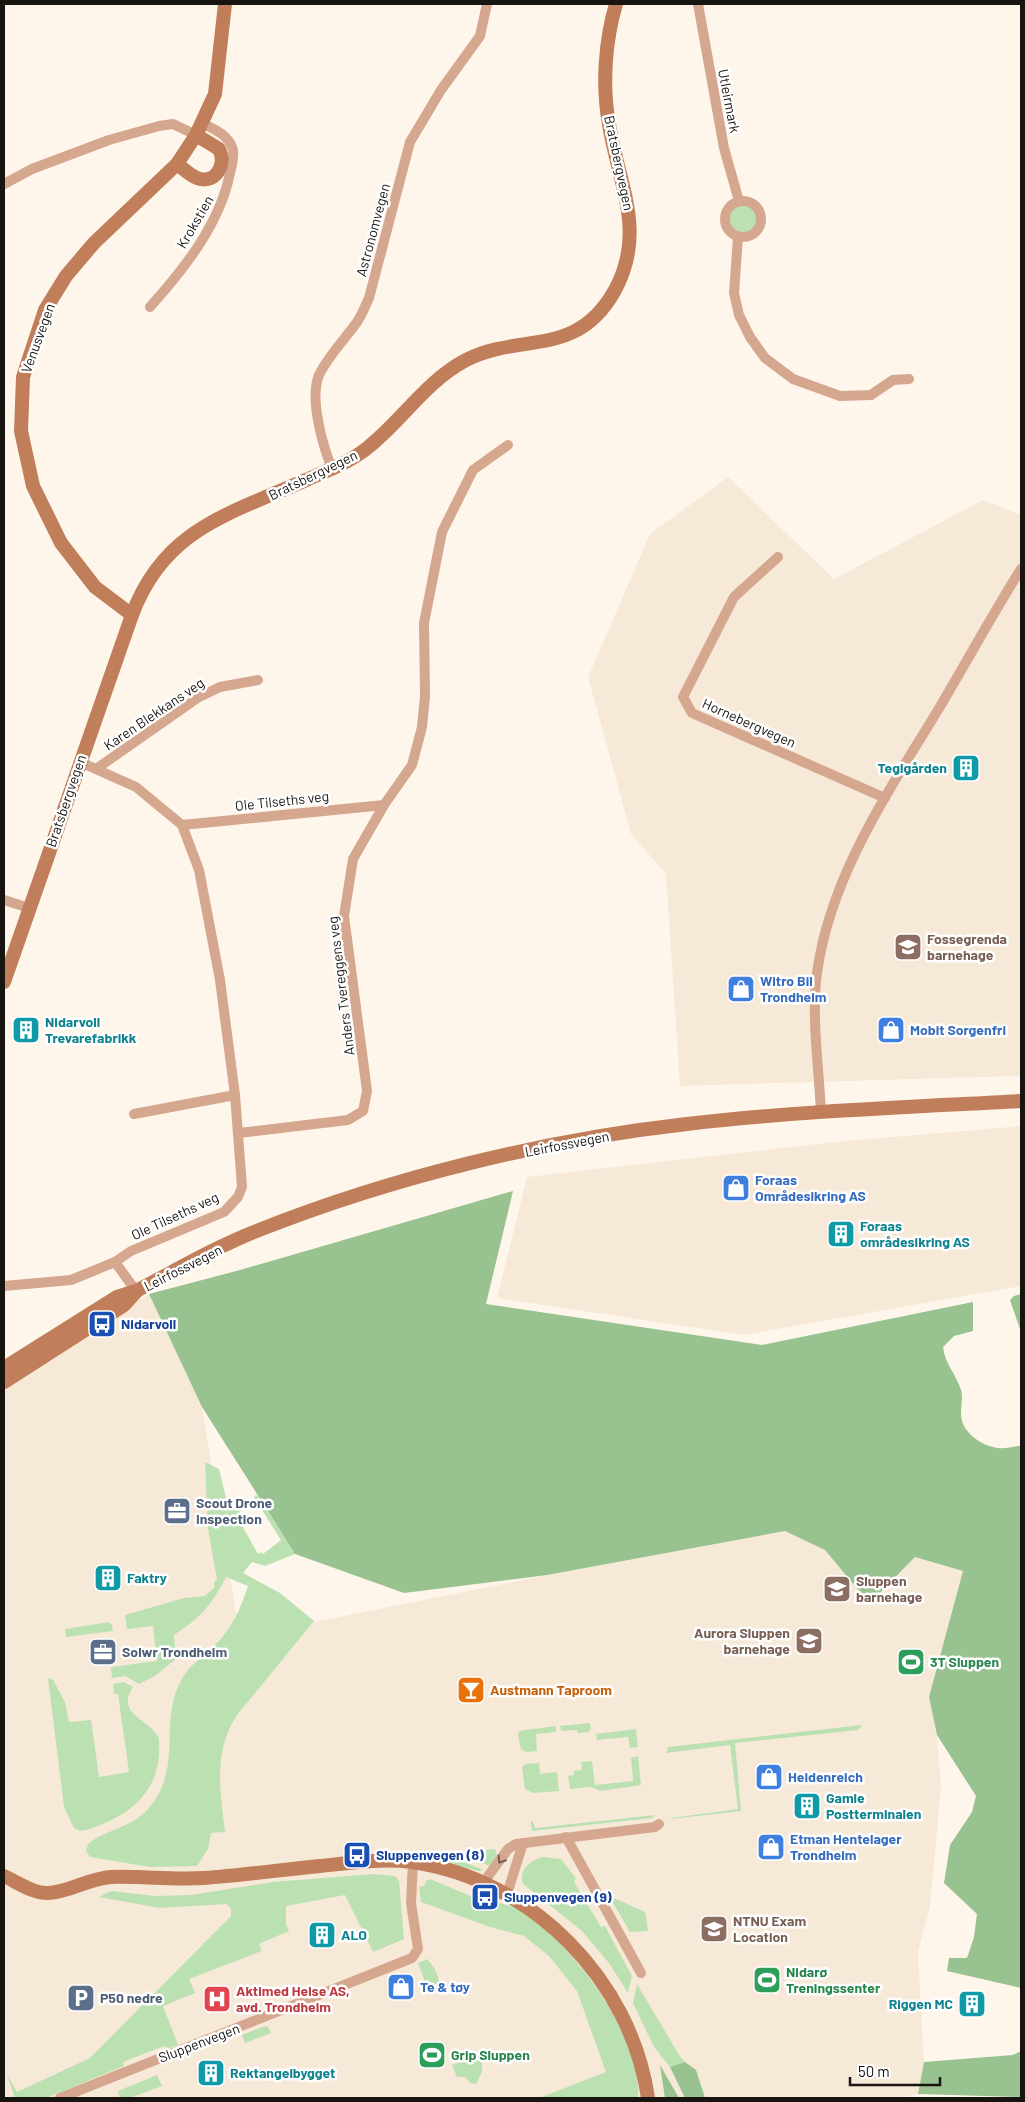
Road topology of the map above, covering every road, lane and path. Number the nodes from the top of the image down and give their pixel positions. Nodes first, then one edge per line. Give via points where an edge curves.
1 (225, 4) edge
2 (486, 4) edge
3 (616, 4) edge
4 (698, 4) edge
5 (199, 129) junction
6 (177, 164) junction
7 (4, 184) edge
8 (739, 201) junction
9 (738, 237) junction
10 (150, 307) dead end
11 (909, 379) dead end
12 (508, 445) dead end
13 (332, 469) junction
14 (778, 557) dead end
15 (1021, 569) edge
16 (132, 615) junction
17 (258, 680) dead end
18 (80, 762) junction
19 (96, 770) junction
20 (885, 798) junction
21 (384, 805) junction
22 (182, 825) junction
23 (4, 900) edge
24 (29, 908) junction
25 (4, 982) edge
26 (236, 1095) junction
27 (1021, 1101) edge
28 (821, 1113) junction
29 (134, 1114) dead end
30 (239, 1133) junction
31 (115, 1262) junction
32 (4, 1286) edge
33 (136, 1292) junction
34 (4, 1368) edge
35 (4, 1382) edge
36 (659, 1824) dead end
37 (566, 1837) junction
38 (523, 1843) junction
39 (413, 1862) junction
40 (4, 1876) edge
41 (483, 1884) junction
42 (507, 1894) junction
43 (641, 1973) dead end
44 (60, 2098) edge
45 (648, 2098) edge

1 - 5 street, Venusvegen via 215,94
2 - 13 street, Astronomvegen via 480,36 436,98 410,142 369,298 358,320 319,376 316,397 320,430
3 - 13 street, Bratsbergvegen via 608,56 607,102 611,136 629,206 630,233 625,262 614,291 594,317 573,332 546,341 488,352 460,363 434,383 365,450
4 - 8 street, Utleirmark via 724,148
5 - 6 street, Venusvegen
5 - 6 street via 219,150 223,161 218,172 202,179
5 - 7 street, Krokstien via 173,124 109,140 32,169
5 - 10 street, Krokstien via 222,133 232,150 226,198 186,265
6 - 16 street, Venusvegen via 94,243 66,276 45,310 24,377 21,431 33,486 61,543 95,587
8 - 9 street via 725,216 726,226
8 - 9 street via 754,204 762,223 753,236
9 - 11 street via 734,293 750,337 765,358 793,379 840,396 871,395 893,380
12 - 21 street, Anders Tvereggens veg via 474,470 442,532 424,623 422,726 412,766
13 - 16 street, Bratsbergvegen via 189,535 166,555 153,572 138,597
14 - 20 street, Hornebergvegen via 734,597 683,697 692,713
15 - 20 street
16 - 18 street, Bratsbergvegen
17 - 19 street, Karen Blekkans veg via 220,687 199,698
18 - 19 street, Ole Tilseths veg
18 - 24 street, Bratsbergvegen
19 - 22 street, Ole Tilseths veg via 136,787
20 - 28 street via 854,856 830,916 817,973
21 - 22 street, Ole Tilseths veg
21 - 30 street, Anders Tvereggens veg via 353,859 344,916 367,1091 363,1111 348,1120
22 - 26 street, Ole Tilseths veg via 199,870 220,980
23 - 24 street
24 - 25 street, Bratsbergvegen
26 - 29 street
26 - 30 street, Ole Tilseths veg
27 - 28 street, Leirfossvegen
28 - 33 street, Leirfossvegen via 686,1124 561,1143 444,1170 352,1197 259,1230
30 - 31 street, Ole Tilseths veg via 242,1187 224,1212
31 - 32 street via 71,1280
31 - 33 street
33 - 34 street, Leirfossvegen via 117,1297
33 - 35 street, Leirfossvegen via 124,1305
36 - 37 street
37 - 38 street
37 - 43 street
38 -> 41 street via 508,1849
38 - 42 street
39 - 40 street via 345,1864 201,1878 109,1877 47,1893 35,1891
39 - 41 street
39 - 44 street, Sluppenvegen via 411,1903 418,1950 412,1958
41 - 42 street
42 - 45 street via 559,1932 606,1987 625,2018

